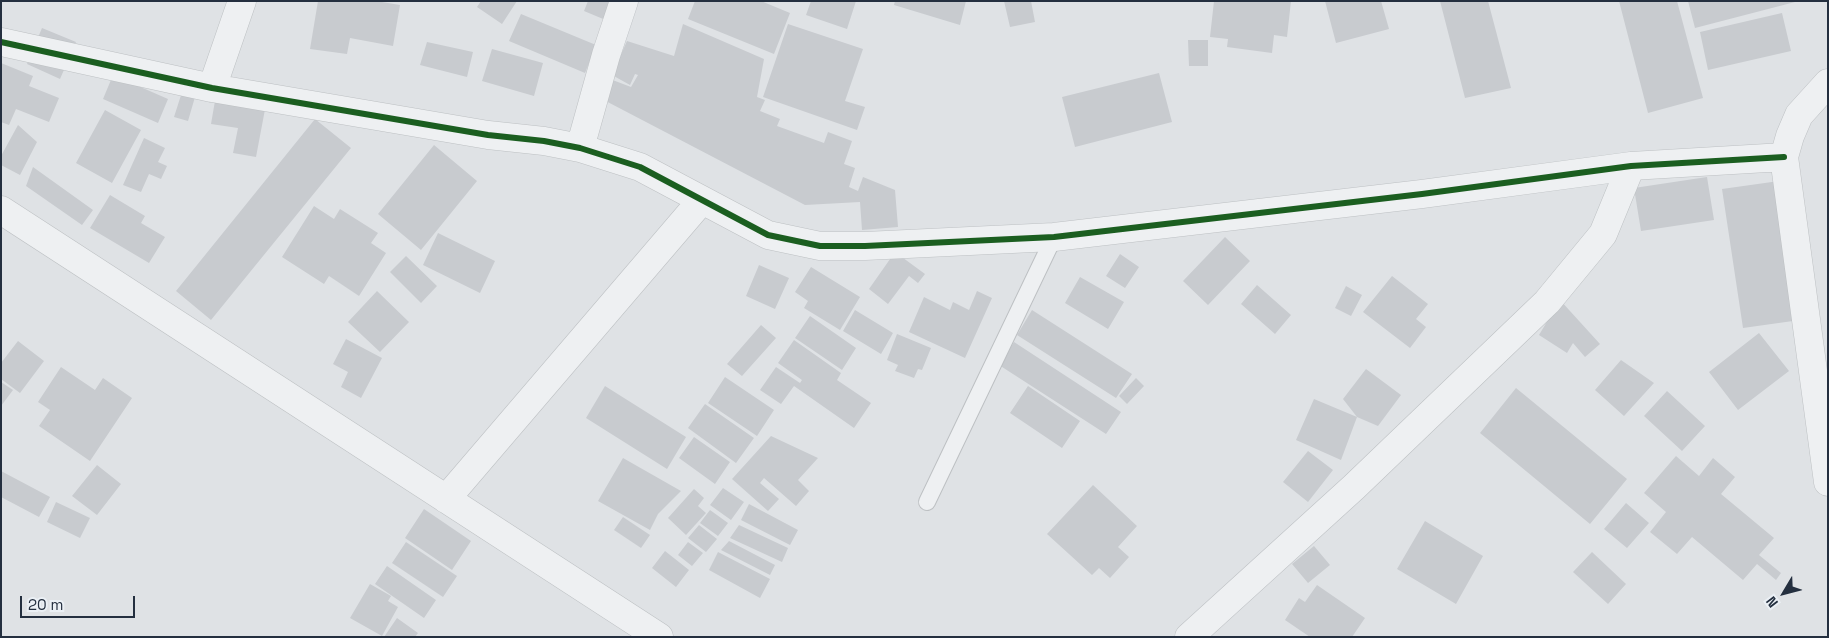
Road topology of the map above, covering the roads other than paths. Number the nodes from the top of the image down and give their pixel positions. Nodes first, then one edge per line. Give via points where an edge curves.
1 (242, 1) edge
2 (624, 1) edge
3 (1, 42) edge
4 (1828, 83) edge
5 (212, 88) junction
6 (580, 148) junction
7 (1784, 157) junction
8 (1631, 166) junction
9 (702, 200) junction
10 (1, 210) edge
11 (1054, 237) junction
12 (1826, 455) edge
13 (1828, 482) edge
14 (446, 499) junction
15 (927, 502) dead end
16 (659, 637) edge
17 (1189, 637) edge

1 - 5 street
2 - 6 street
3 - 5 street
4 - 7 street via 1799,115
5 - 6 street
6 - 9 street via 640,168
7 - 8 street
7 - 12 street
8 - 11 street
8 - 17 street via 1603,234 1547,302 1354,487
9 - 11 street via 768,235 820,246
9 - 14 street
10 - 14 street
11 - 15 lane
12 - 13 street
14 - 16 street

